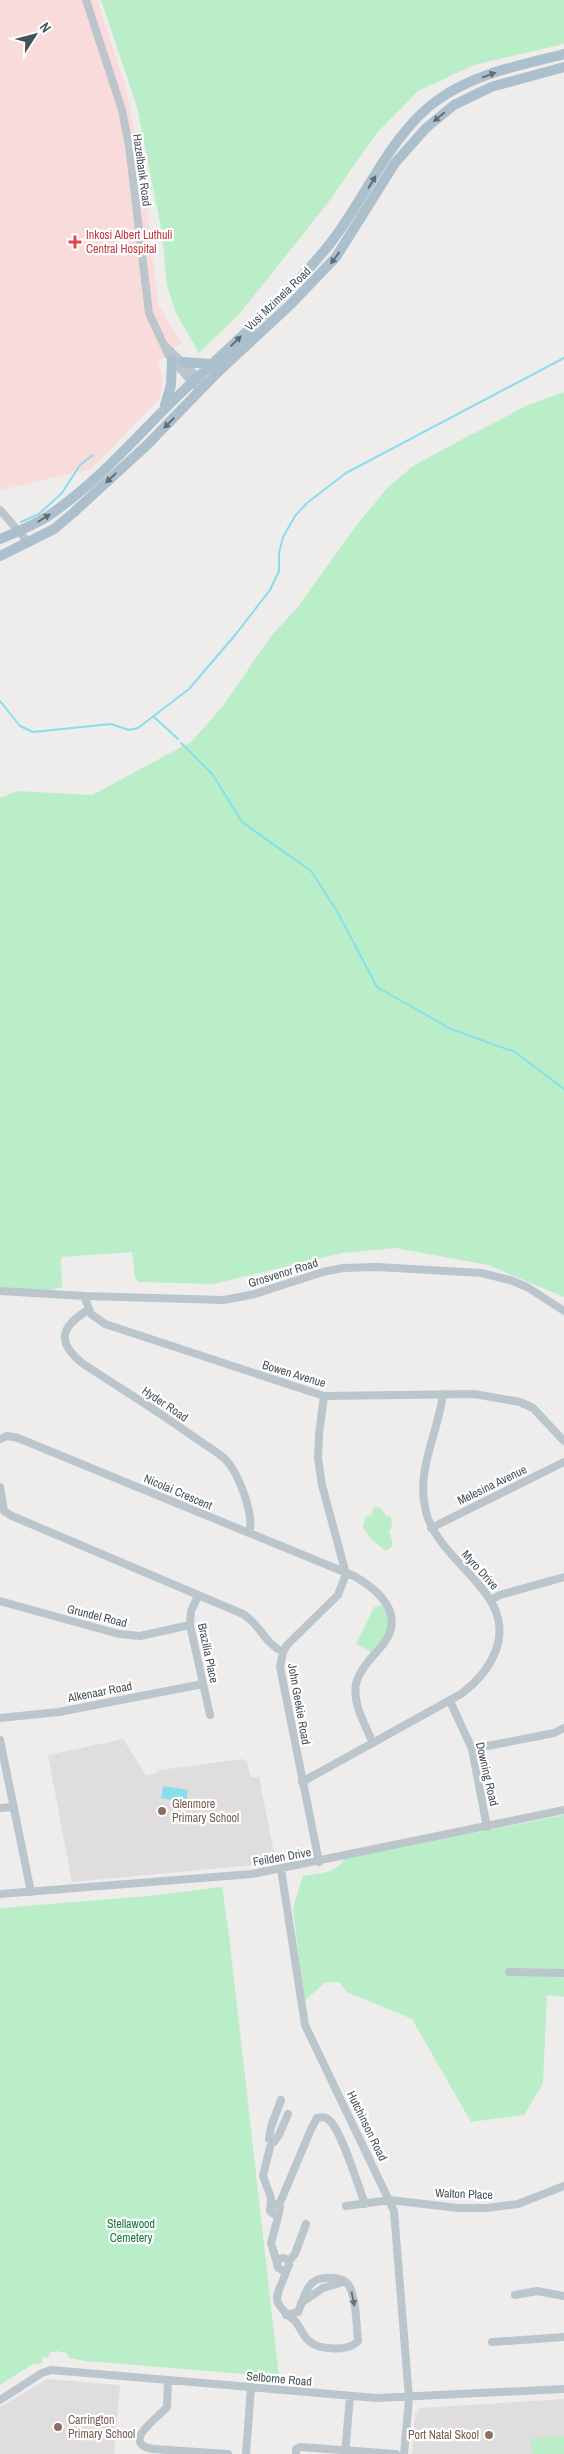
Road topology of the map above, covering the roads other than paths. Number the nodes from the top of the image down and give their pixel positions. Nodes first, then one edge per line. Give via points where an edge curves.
1 (86, 0) edge
2 (564, 54) edge
3 (564, 67) edge
4 (164, 345) junction
5 (172, 360) junction
6 (183, 362) junction
7 (211, 364) junction
8 (195, 380) junction
9 (203, 388) junction
10 (162, 411) junction
11 (0, 510) edge
12 (19, 531) junction
13 (0, 539) edge
14 (29, 543) junction
15 (0, 556) edge
16 (0, 1291) edge
17 (84, 1296) junction
18 (88, 1310) junction
19 (564, 1311) edge
20 (444, 1394) junction
21 (324, 1396) junction
22 (0, 1439) edge
23 (564, 1441) edge
24 (564, 1462) edge
25 (0, 1487) edge
26 (2, 1511) edge
27 (431, 1528) junction
28 (249, 1533) junction
29 (346, 1574) junction
30 (564, 1577) edge
31 (198, 1596) junction
32 (491, 1600) junction
33 (0, 1602) edge
34 (190, 1625) junction
35 (282, 1652) junction
36 (203, 1684) junction
37 (450, 1701) junction
38 (210, 1715) dead end
39 (0, 1718) edge
40 (564, 1728) edge
41 (0, 1740) edge
42 (373, 1743) junction
43 (472, 1749) junction
44 (302, 1782) junction
45 (14, 1807) junction
46 (0, 1808) edge
47 (564, 1810) edge
48 (487, 1827) junction
49 (319, 1862) junction
50 (281, 1869) junction
51 (31, 1892) junction
52 (0, 1894) edge
53 (509, 1972) dead end
54 (564, 1973) edge
55 (281, 2100) dead end
56 (288, 2114) dead end
57 (271, 2143) junction
58 (564, 2186) edge
59 (390, 2200) junction
60 (366, 2204) junction
61 (346, 2206) dead end
62 (275, 2208) junction
63 (306, 2224) dead end
64 (283, 2264) junction
65 (515, 2295) dead end
66 (564, 2296) edge
67 (300, 2306) junction
68 (286, 2315) junction
69 (300, 2329) junction
70 (564, 2337) edge
71 (492, 2342) dead end
72 (168, 2381) junction
73 (251, 2388) junction
74 (564, 2389) edge
75 (350, 2396) junction
76 (409, 2398) junction
77 (0, 2400) edge
78 (345, 2452) edge
79 (228, 2454) edge
80 (246, 2454) edge
81 (296, 2454) edge
82 (396, 2454) edge
83 (404, 2454) edge

1 - 4 street, Hazelbank Road via 122,110 146,299
7 -> 2 main road, Vusi Mzimela Road via 330,244 395,147 425,111 439,99 479,78
3 -> 9 main road, Vusi Mzimela Road via 484,90 454,105 426,128 395,163 326,269
4 - 5 street, Hazelbank Road
4 - 6 street, Hazelbank Road
5 - 8 street, Hazelbank Road
5 - 10 main road via 170,392
6 - 7 main road
6 - 8 street, Hazelbank Road
7 - 8 main road, Vusi Mzimela Road
8 - 9 street, Hazelbank Road
8 - 10 main road, Vusi Mzimela Road
9 -> 14 main road, Vusi Mzimela Road via 73,513 54,529
12 -> 10 main road, Vusi Mzimela Road via 48,516 75,495
11 - 12 street
12 - 13 main road, Vusi Mzimela Road
12 - 14 street
14 - 15 main road, Vusi Mzimela Road
16 - 17 street, Grosvenor Road
17 - 18 street
17 - 19 street, Grosvenor Road via 224,1300 323,1272 377,1267 482,1273 527,1287
18 - 21 street, Bowen Avenue via 105,1324
18 - 28 street, Hyder Road via 72,1320 65,1331 71,1353 224,1459 242,1490
20 - 21 street, Bowen Avenue
20 - 23 street, Bowen Avenue via 474,1394 528,1404
20 - 27 street, Myro Drive via 423,1477 423,1500
21 - 29 street via 318,1458
22 - 28 street, Nicolai Crescent via 7,1436 18,1438
24 - 27 street, Melesina Avenue
25 - 26 street
26 - 31 street
27 - 32 street, Myro Drive via 444,1548
28 - 29 street, Nicolai Crescent
29 - 35 street, John Geekie Road via 338,1595
29 - 42 street, Nicolai Crescent via 364,1582 386,1601 392,1621 389,1636 366,1665 356,1685 360,1713
30 - 32 street
31 - 34 street, Brazilia Place via 191,1610
31 - 35 street via 251,1618 271,1644
32 - 37 street, Myro Drive via 501,1628 495,1653 482,1676
33 - 34 street, Grundel Road via 119,1634 140,1636
34 - 36 street, Brazilia Place
35 - 44 street, John Geekie Road via 281,1678
36 - 38 street, Brazilia Place
36 - 39 street, Alkenaar Road via 59,1712
37 - 42 street, Myro Drive
37 - 43 street, Downing Road
40 - 43 street via 554,1733
41 - 45 street
42 - 44 street, Myro Drive
43 - 48 street, Downing Road
44 - 49 street, John Geekie Road
45 - 46 street
45 - 51 street
47 - 48 street, Feilden Drive
48 - 49 street, Feilden Drive
49 - 50 street, Feilden Drive
50 - 51 street, Feilden Drive via 225,1877
50 - 59 street, Hutchinson Road via 305,2025
51 - 52 street, Feilden Drive
53 - 54 street
55 - 57 street via 271,2127
56 - 57 street via 279,2135
57 - 62 street via 262,2176
58 - 59 street, Walton Place via 518,2204 486,2208
59 - 60 street, Walton Place
59 - 76 street, Hutchinson Road via 395,2216
60 - 61 street, Walton Place
60 - 62 street via 338,2135 329,2120 322,2117 312,2127
62 - 64 street via 271,2243 274,2254
63 - 64 street via 295,2254
64 - 68 street via 277,2301
65 - 66 street via 537,2291
67 - 68 street via 295,2314
67 - 69 street
67 -> 69 street via 323,2288 346,2282 352,2291 358,2341 327,2348 308,2340
68 - 69 street
70 - 71 street
72 - 73 street, Selborne Road
72 - 77 street, Selborne Road via 48,2370
72 - 79 street via 167,2407 143,2430 141,2443 153,2449
73 - 75 street, Selborne Road
73 - 80 street
74 - 76 street, Selborne Road
75 - 76 street, Selborne Road
75 - 78 street
76 - 83 street, Hutchinson Road
78 - 81 street via 300,2447
78 - 82 street

